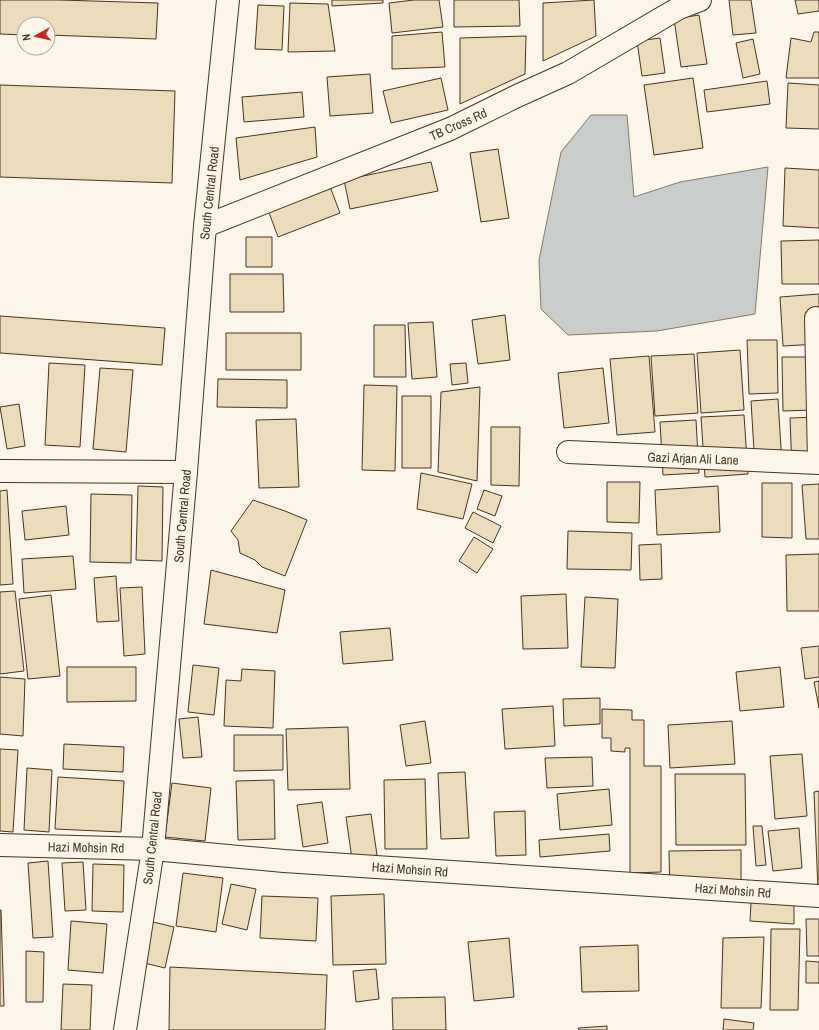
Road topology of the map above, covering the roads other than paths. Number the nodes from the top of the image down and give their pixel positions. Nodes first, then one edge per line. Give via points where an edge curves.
1 (228, 0) edge
2 (700, 0) edge
3 (205, 226) junction
4 (816, 318) dead end
5 (568, 452) dead end
6 (819, 462) edge
7 (0, 471) edge
8 (186, 472) junction
9 (0, 845) edge
10 (153, 849) junction
11 (819, 896) edge
12 (125, 1030) edge

1 - 3 street, South Central Road
2 - 3 street, TB Cross Rd via 678,8 568,73 450,129
3 - 8 street, South Central Road
4 - 6 street
5 - 6 street, Gazi Arjan Ali Lane
7 - 8 street
8 - 10 street, South Central Road
9 - 10 street, Hazi Mohsin Rd
10 - 11 street, Hazi Mohsin Rd via 292,861
10 - 12 street, South Central Road

